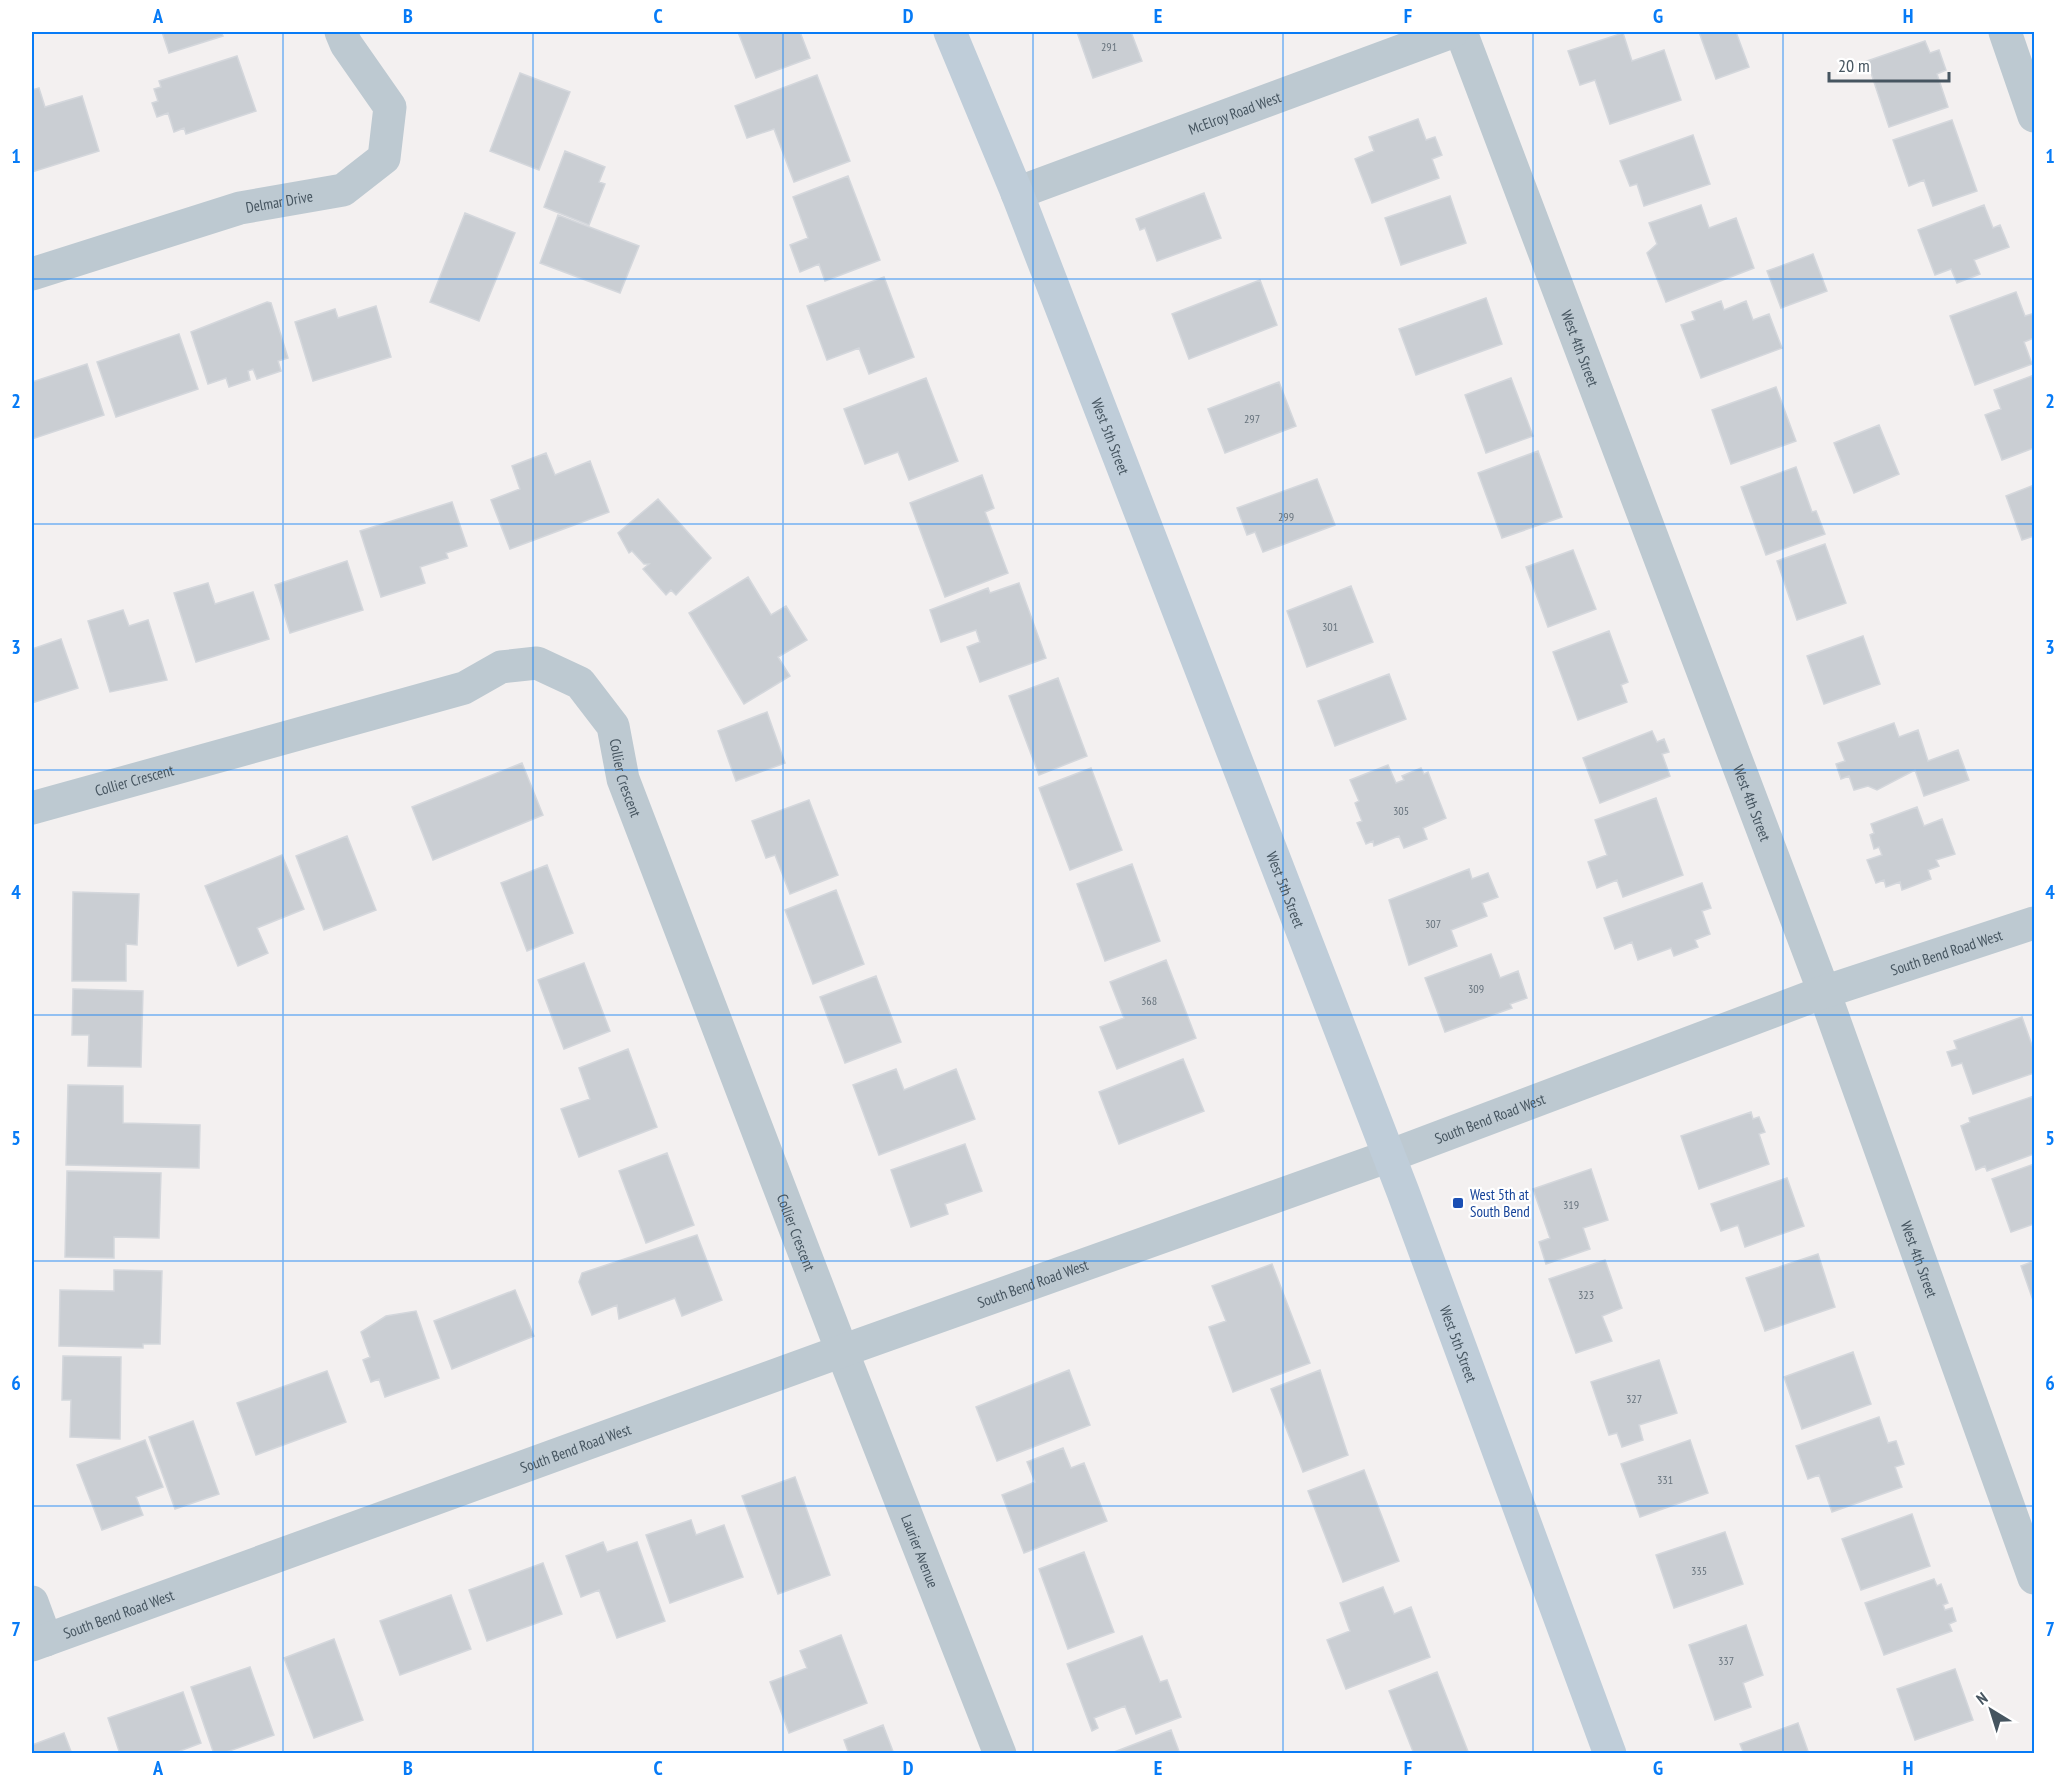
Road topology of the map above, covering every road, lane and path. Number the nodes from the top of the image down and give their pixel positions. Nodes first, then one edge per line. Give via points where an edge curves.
1 (341, 32) edge
2 (950, 32) edge
3 (1452, 32) edge
4 (1461, 32) edge
5 (2005, 32) edge
6 (2034, 116) edge
7 (1017, 193) junction
8 (32, 274) edge
9 (32, 808) edge
10 (2034, 923) edge
11 (1824, 993) junction
12 (1389, 1156) junction
13 (842, 1351) junction
14 (2034, 1578) edge
15 (32, 1602) edge
16 (39, 1643) edge
17 (1000, 1754) edge
18 (1610, 1754) edge

1 - 8 street, Delmar Drive via 390,107 384,158 343,190 240,208
2 - 7 main road, West 5th Street
3 - 7 street, McElroy Road West
4 - 11 street, West 4th Street
5 - 6 street
7 - 12 main road, West 5th Street
9 - 13 street, Collier Crescent via 464,688 501,668 537,663 580,683 613,726 623,779
10 - 11 street, South Bend Road West
11 - 12 street, South Bend Road West
11 - 14 street, West 4th Street
12 - 13 street, South Bend Road West
12 - 18 main road, West 5th Street
13 - 16 street, South Bend Road West
13 - 17 street, Laurier Avenue
15 - 16 street

